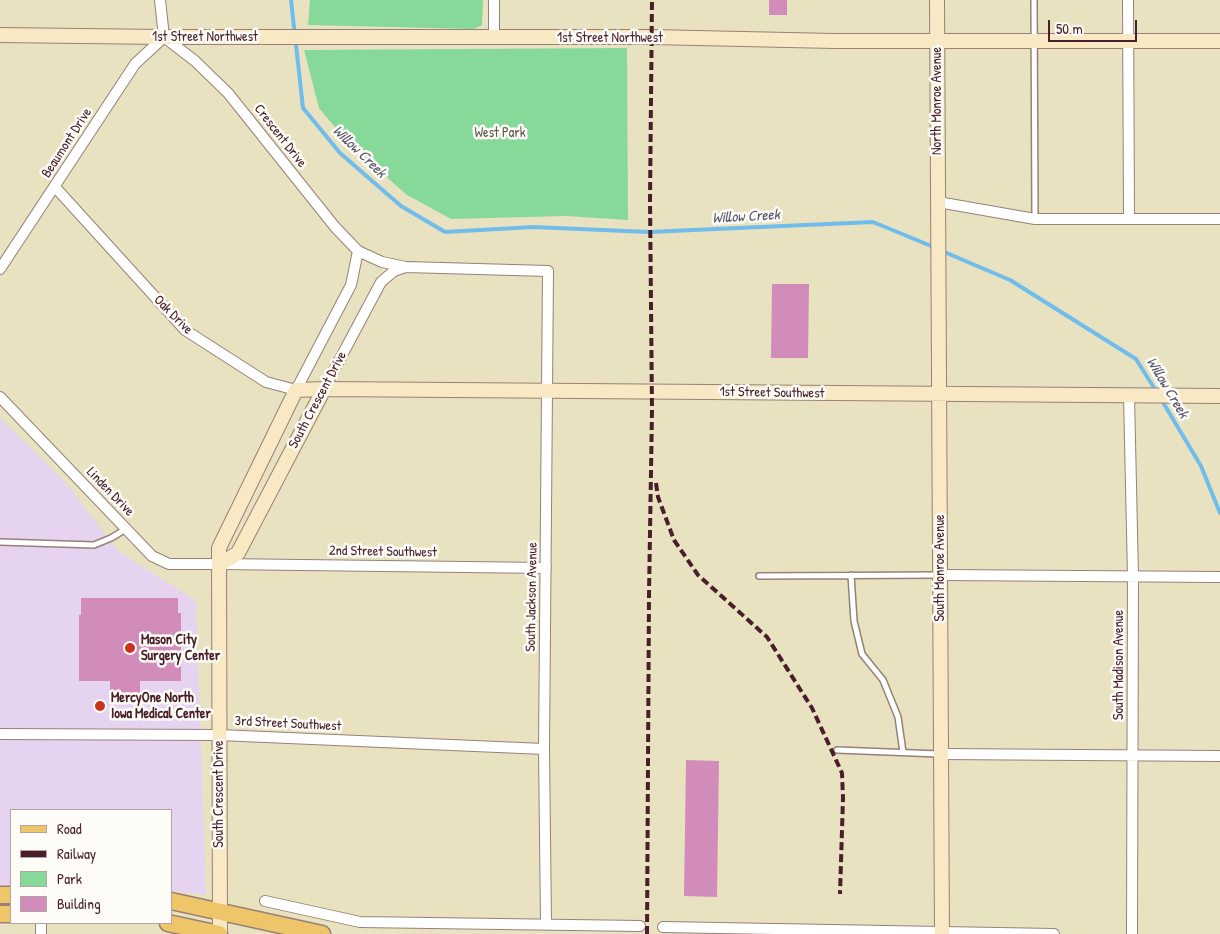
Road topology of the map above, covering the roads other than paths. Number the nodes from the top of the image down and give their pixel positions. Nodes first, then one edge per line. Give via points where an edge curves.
1 (160, 0) edge
2 (494, 0) edge
3 (937, 0) edge
4 (1034, 0) edge
5 (1128, 0) edge
6 (0, 35) edge
7 (164, 37) junction
8 (494, 38) junction
9 (937, 41) junction
10 (1034, 41) junction
11 (1128, 41) junction
12 (1220, 41) edge
13 (56, 187) junction
14 (938, 207) junction
15 (1129, 218) junction
16 (1034, 219) junction
17 (1220, 219) edge
18 (358, 251) junction
19 (406, 267) junction
20 (0, 270) edge
21 (548, 271) joint
22 (324, 388) junction
23 (296, 390) junction
24 (547, 391) junction
25 (940, 395) junction
26 (1131, 396) junction
27 (1220, 396) edge
28 (0, 397) edge
29 (126, 528) junction
30 (0, 542) edge
31 (220, 564) junction
32 (546, 568) junction
33 (940, 575) junction
34 (759, 576) dead end
35 (851, 576) junction
36 (1133, 576) junction
37 (1220, 577) edge
38 (0, 734) edge
39 (219, 735) junction
40 (544, 749) junction
41 (837, 750) dead end
42 (903, 752) junction
43 (941, 754) junction
44 (1132, 756) junction
45 (1220, 756) edge
46 (172, 901) edge
47 (264, 901) dead end
48 (220, 912) junction
49 (172, 924) edge
50 (546, 924) junction
51 (640, 926) dead end
52 (663, 927) dead end
53 (942, 933) edge
54 (220, 934) edge
55 (322, 934) edge
56 (1054, 934) edge
57 (1132, 934) edge

1 - 7 street
2 - 8 street
3 - 9 main road, North Monroe Avenue
4 - 10 lane
5 - 11 street
6 - 7 main road, 1st Street Northwest
7 - 8 main road, 1st Street Northwest
7 - 13 street, Beaumont Drive via 135,64
7 - 18 street, Crescent Drive via 228,93 335,227
8 - 9 main road, 1st Street Northwest
9 - 10 main road, 1st Street Northwest
9 - 14 main road, North Monroe Avenue
10 - 11 main road, 1st Street Northwest
10 - 16 lane
11 - 12 main road, 1st Street Northwest
11 - 15 street
13 - 20 street, Beaumont Drive
13 - 23 street, Oak Drive via 185,330 266,382
14 - 16 street
14 - 25 main road, South Monroe Avenue
15 - 16 street
15 - 17 street
18 - 19 street, Crescent Drive via 382,262
18 - 23 street, South Crescent Drive via 351,285
19 - 21 street, Crescent Drive
19 - 22 street, South Crescent Drive via 394,271 381,282
21 - 24 street, South Jackson Avenue
22 - 23 main road, Oak Drive
22 - 24 main road, 1st Street Southwest
22 - 31 main road, South Crescent Drive via 238,553
23 - 31 main road, South Crescent Drive via 219,548
24 - 25 main road, 1st Street Southwest
24 - 32 street, South Jackson Avenue
25 - 26 main road, 1st Street Southwest
25 - 33 main road, South Monroe Avenue
26 - 27 main road, 1st Street Southwest
26 - 36 street, South Madison Avenue
28 - 29 street, Linden Drive
29 - 30 lane via 94,545
29 - 31 street, Linden Drive via 152,556 169,564
31 - 32 street, 2nd Street Southwest
31 - 39 main road, South Crescent Drive
32 - 40 street, South Jackson Avenue
33 - 35 lane
33 - 36 street
33 - 43 main road, South Monroe Avenue
34 - 35 lane
35 - 42 lane via 854,621 862,654 883,680 898,717
36 - 37 street
36 - 44 street, South Madison Avenue
38 - 39 street, 3rd Street Southwest
39 - 40 street, 3rd Street Southwest
39 - 48 main road, South Crescent Drive
40 - 50 street, South Jackson Avenue
41 - 42 lane
42 - 43 lane
43 - 44 street
43 - 53 main road, South Monroe Avenue
44 - 45 street
44 - 57 street, South Madison Avenue
46 - 48 main road
47 - 50 street via 360,922
48 - 54 main road, South Crescent Drive
48 - 55 main road
49 - 54 main road
50 - 51 street
52 - 53 street
53 - 56 street

